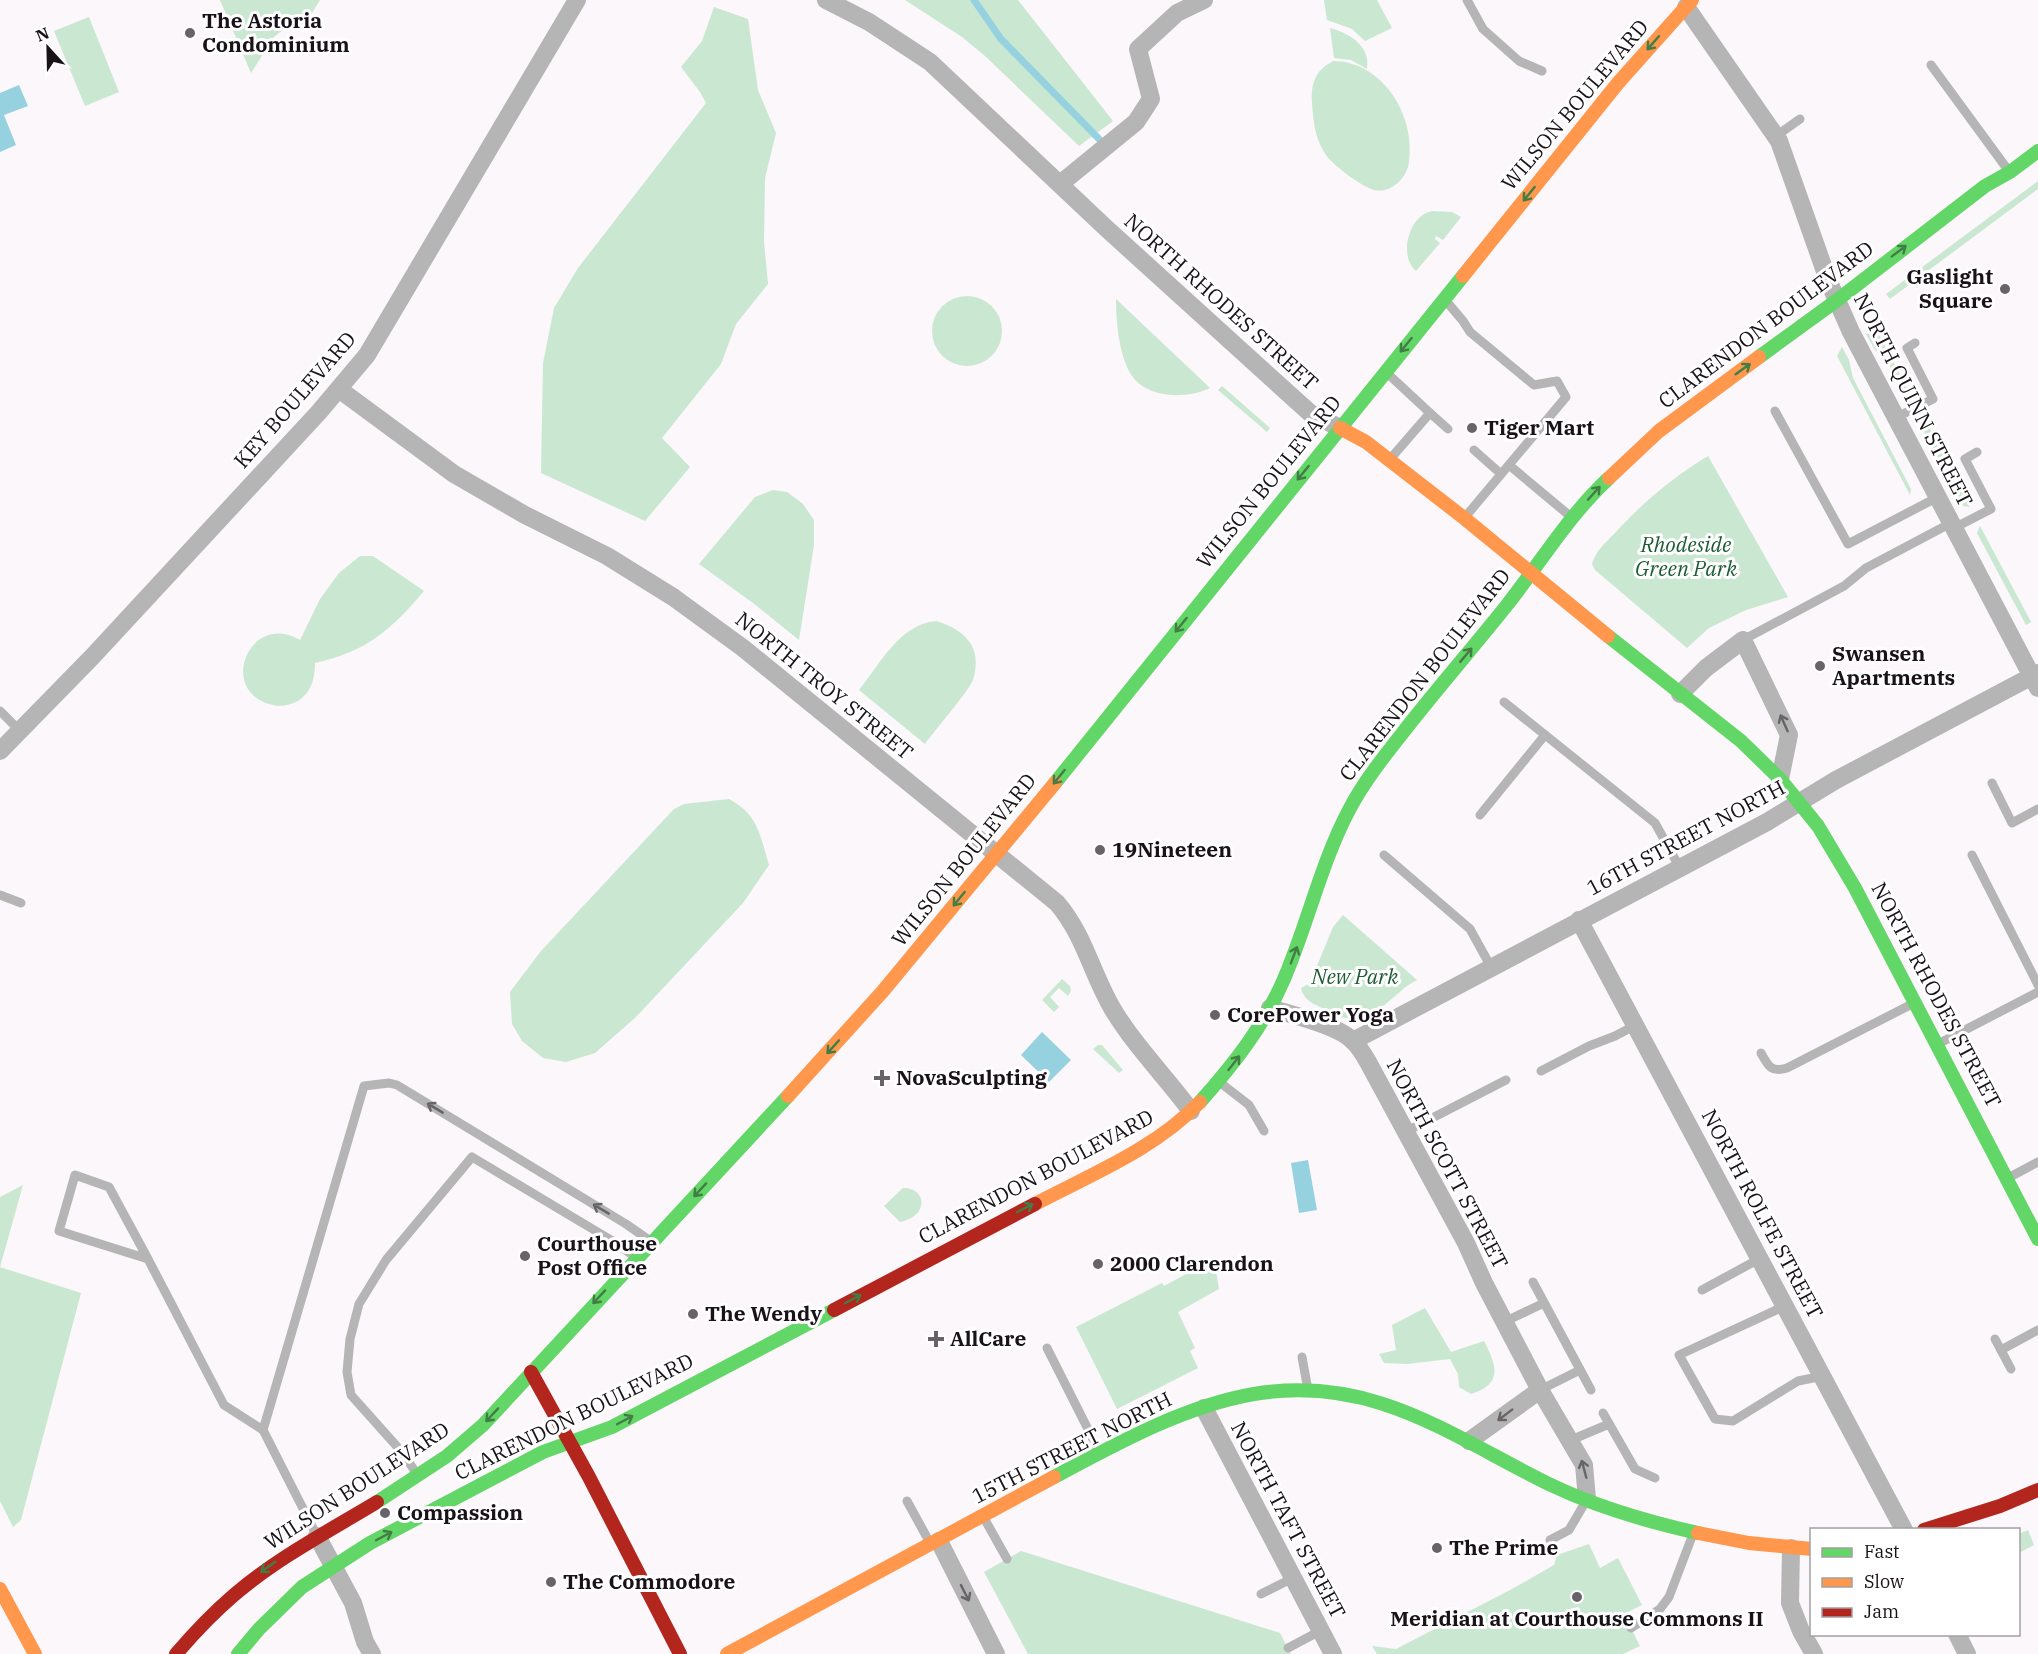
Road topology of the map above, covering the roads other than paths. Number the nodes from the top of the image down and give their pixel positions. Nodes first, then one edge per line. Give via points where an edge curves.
1 (577, 0) edge
2 (826, 0) edge
3 (1204, 0) edge
4 (1467, 0) edge
5 (1689, 3) edge
6 (1931, 65) dead end
7 (1542, 71) dead end
8 (1800, 119) dead end
9 (1776, 136) junction
10 (2038, 151) edge
11 (2010, 172) junction
12 (1060, 184) junction
13 (1444, 299) junction
14 (1836, 301) junction
15 (1915, 343) dead end
16 (1385, 372) junction
17 (340, 390) junction
18 (1775, 411) dead end
19 (1430, 413) junction
20 (1895, 418) junction
21 (1340, 428) junction
22 (1448, 429) dead end
23 (1474, 450) dead end
24 (1977, 453) dead end
25 (1390, 460) junction
26 (1509, 465) junction
27 (1501, 474) junction
28 (1938, 497) junction
29 (1464, 518) junction
30 (1572, 518) junction
31 (1953, 526) junction
32 (1531, 572) junction
33 (1743, 640) junction
34 (2036, 679) edge
35 (1680, 694) junction
36 (1504, 702) dead end
37 (0, 711) edge
38 (18, 730) junction
39 (1545, 735) junction
40 (0, 751) edge
41 (1780, 779) junction
42 (1992, 783) dead end
43 (1800, 802) junction
44 (2038, 809) edge
45 (1480, 815) dead end
46 (996, 854) junction
47 (1384, 855) dead end
48 (1972, 855) dead end
49 (1680, 868) junction
50 (0, 895) edge
51 (21, 903) dead end
52 (1579, 920) junction
53 (1491, 967) junction
54 (2038, 985) edge
55 (2038, 992) edge
56 (1914, 1003) junction
57 (1270, 1008) junction
58 (1636, 1025) junction
59 (1353, 1041) junction
60 (1936, 1045) junction
61 (1761, 1053) dead end
62 (1540, 1071) dead end
63 (1506, 1080) dead end
64 (1219, 1082) junction
65 (1191, 1111) junction
66 (1264, 1131) dead end
67 (1407, 1131) junction
68 (2038, 1162) edge
69 (2007, 1178) junction
70 (2038, 1239) edge
71 (650, 1241) junction
72 (636, 1257) junction
73 (1759, 1259) junction
74 (148, 1260) junction
75 (1533, 1282) dead end
76 (1702, 1290) dead end
77 (1544, 1303) junction
78 (1785, 1306) junction
79 (1504, 1322) junction
80 (2038, 1330) edge
81 (1995, 1339) dead end
82 (1047, 1348) dead end
83 (2001, 1350) junction
84 (1302, 1357) dead end
85 (2011, 1369) dead end
86 (1580, 1370) junction
87 (531, 1372) junction
88 (1823, 1376) junction
89 (1540, 1390) junction
90 (1591, 1390) dead end
91 (1309, 1393) junction
92 (1204, 1408) junction
93 (1603, 1413) dead end
94 (1609, 1424) junction
95 (263, 1430) junction
96 (1571, 1440) junction
97 (1470, 1441) junction
98 (571, 1442) junction
99 (1100, 1453) junction
100 (419, 1476) junction
101 (1655, 1478) dead end
102 (2038, 1490) edge
103 (1587, 1499) junction
104 (907, 1501) dead end
105 (983, 1516) junction
106 (1903, 1528) edge
107 (1930, 1528) edge
108 (1694, 1531) junction
109 (317, 1536) junction
110 (1550, 1540) dead end
111 (935, 1543) junction
112 (1791, 1548) junction
113 (1810, 1549) edge
114 (1007, 1559) dead end
115 (334, 1566) junction
116 (1293, 1578) junction
117 (0, 1588) edge
118 (1261, 1594) dead end
119 (1631, 1628) dead end
120 (1320, 1631) junction
121 (1958, 1636) edge
122 (1288, 1648) dead end
123 (35, 1654) edge
124 (176, 1654) edge
125 (238, 1654) edge
126 (372, 1654) edge
127 (680, 1654) edge
128 (727, 1654) edge
129 (996, 1654) edge
130 (1333, 1654) edge
131 (1814, 1654) edge
132 (1967, 1654) edge

1 - 17 street, KEY BOULEVARD via 367,355
2 - 12 street, NORTH RHODES STREET via 869,22 930,62
3 - 12 street via 1177,13 1138,49 1151,99 1136,122
4 - 7 lane via 1483,29 1519,61
5 - 9 street, NORTH QUINN STREET
5 -> 13 main road, WILSON BOULEVARD via 1618,83
6 - 11 lane
8 - 9 lane
9 - 14 street, NORTH QUINN STREET
10 - 11 main road, CLARENDON BOULEVARD
14 -> 11 main road, CLARENDON BOULEVARD via 1984,186
12 - 21 street, NORTH RHODES STREET via 1310,413
13 -> 16 main road, WILSON BOULEVARD
13 - 26 lane via 1470,332 1534,385 1557,381 1566,397
14 - 20 street, NORTH QUINN STREET
30 -> 14 main road, CLARENDON BOULEVARD via 1659,431
15 - 20 lane via 1907,348 1933,399
16 - 19 lane
16 - 21 main road, WILSON BOULEVARD
17 - 38 street, KEY BOULEVARD via 92,657
17 - 46 street, NORTH TROY STREET via 454,474 673,597 743,648
18 - 28 lane via 1848,544
19 - 22 lane
19 - 25 lane
20 - 28 street, NORTH QUINN STREET
21 - 25 main road, NORTH RHODES STREET
21 -> 46 main road, WILSON BOULEVARD
23 - 27 lane
24 - 31 lane via 1965,459 1991,509
25 - 29 main road, NORTH RHODES STREET
26 - 27 lane
26 - 30 lane
27 - 29 lane
28 - 31 street, NORTH QUINN STREET
29 - 32 main road, NORTH RHODES STREET
30 - 32 main road, CLARENDON BOULEVARD
31 - 33 lane via 1866,568 1844,586
31 - 34 street, NORTH QUINN STREET
32 - 35 main road, NORTH RHODES STREET
57 -> 32 main road, CLARENDON BOULEVARD via 1289,967 1335,838 1371,772
33 - 35 street
41 -> 33 street via 1789,735
34 - 43 street, 16TH STREET NORTH
35 - 41 main road, NORTH RHODES STREET via 1741,741
36 - 39 lane
37 - 38 lane
38 - 40 street, KEY BOULEVARD
39 - 45 lane
39 - 49 lane via 1655,823
41 - 43 main road, NORTH RHODES STREET
42 - 44 lane via 2012,823
43 - 49 street, 16TH STREET NORTH
43 - 56 main road, NORTH RHODES STREET via 1842,864
46 - 65 street, NORTH TROY STREET via 1067,915 1120,1021
46 -> 71 main road, WILSON BOULEVARD via 833,1048
47 - 53 lane via 1470,929
48 - 54 lane
49 - 52 street, 16TH STREET NORTH
50 - 51 lane
52 - 53 street, 16TH STREET NORTH
52 - 58 street, NORTH ROLFE STREET
53 - 59 street, 16TH STREET NORTH
55 - 60 lane
56 - 60 main road, NORTH RHODES STREET
56 - 61 lane via 1787,1068 1772,1069
57 - 59 street, NORTH SCOTT STREET via 1320,1023
64 -> 57 main road, CLARENDON BOULEVARD
58 - 62 lane
58 - 73 street, NORTH ROLFE STREET
59 - 67 street, NORTH SCOTT STREET
60 - 69 main road, NORTH RHODES STREET
63 - 67 lane
64 - 65 main road, CLARENDON BOULEVARD
64 - 66 lane via 1250,1105
98 -> 65 main road, CLARENDON BOULEVARD via 612,1426 1147,1145
67 - 79 street, NORTH SCOTT STREET
68 - 69 lane
69 - 70 main road, NORTH RHODES STREET
71 - 72 main road, WILSON BOULEVARD
71 -> 95 lane via 397,1085 363,1086
72 -> 87 main road, WILSON BOULEVARD
72 - 100 lane via 472,1157 386,1260 359,1305 350,1339 347,1372 351,1395
73 - 76 lane
73 - 78 street, NORTH ROLFE STREET
74 - 74 lane via 59,1231 75,1175 109,1187
74 - 95 lane via 224,1405
75 - 77 lane
77 - 79 lane
77 - 86 lane
78 - 88 street, NORTH ROLFE STREET
78 - 88 lane via 1679,1355 1715,1419 1732,1421 1798,1381
79 - 89 street, NORTH SCOTT STREET
80 - 83 lane
81 - 83 lane
82 - 99 lane
83 - 85 lane
84 - 91 lane
86 - 89 lane
86 - 90 lane
87 - 98 main road
87 -> 100 main road, WILSON BOULEVARD via 467,1440
88 - 106 street, NORTH ROLFE STREET
89 - 96 street, NORTH SCOTT STREET
89 -> 97 street
91 - 92 main road, 15TH STREET NORTH via 1255,1394
91 - 97 main road, 15TH STREET NORTH via 1359,1396 1392,1405
92 - 99 main road, 15TH STREET NORTH
92 - 116 street, NORTH TAFT STREET
93 - 94 lane
94 - 96 lane
94 - 101 lane via 1635,1468
95 - 109 lane
103 -> 96 street, NORTH SCOTT STREET via 1584,1465
97 - 103 main road, 15TH STREET NORTH via 1558,1488
115 -> 98 main road, CLARENDON BOULEVARD via 543,1452
98 - 127 main road
99 - 105 main road, 15TH STREET NORTH
100 - 109 main road, WILSON BOULEVARD
102 - 107 main road
103 - 108 main road, 15TH STREET NORTH
103 - 110 lane via 1566,1533
104 - 111 lane
105 - 111 main road, 15TH STREET NORTH
105 - 114 lane
108 - 112 main road, 15TH STREET NORTH
108 - 119 lane via 1669,1597 1660,1609
109 - 115 street
109 -> 124 main road, WILSON BOULEVARD via 233,1594
111 - 128 main road, 15TH STREET NORTH
111 -> 129 street
112 - 113 main road, 15TH STREET NORTH
112 - 131 street via 1790,1603
115 - 125 main road, CLARENDON BOULEVARD via 296,1593
115 - 126 street via 353,1602
116 - 118 lane
116 - 120 street, NORTH TAFT STREET
117 - 123 main road
120 - 122 lane
120 - 130 street, NORTH TAFT STREET
121 - 132 street

